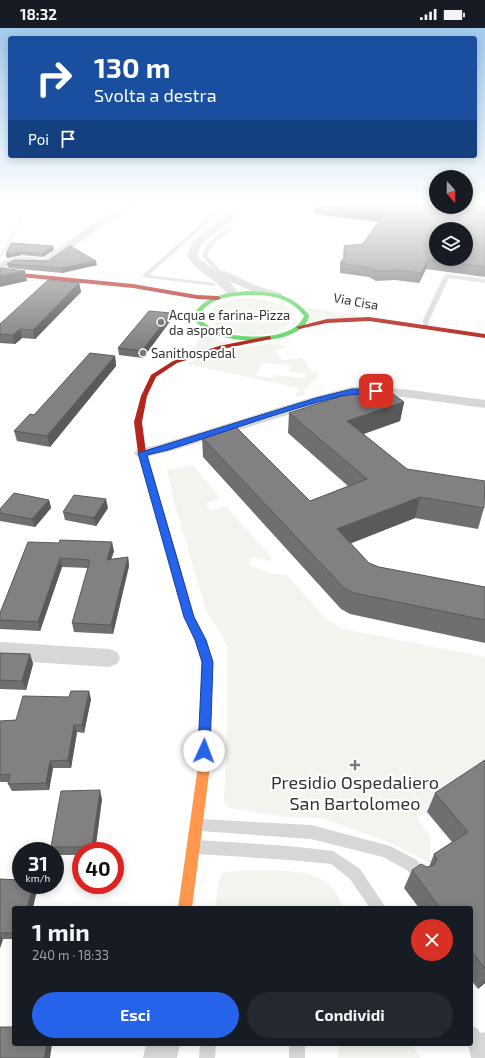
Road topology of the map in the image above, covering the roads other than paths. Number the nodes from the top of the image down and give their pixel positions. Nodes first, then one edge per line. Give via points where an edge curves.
1 (62, 250) edge
2 (174, 250) edge
3 (194, 250) edge
4 (205, 250) edge
5 (197, 263) junction
6 (0, 268) edge
7 (219, 272) junction
8 (0, 273) edge
9 (485, 281) edge
10 (133, 286) junction
11 (214, 286) dead end
12 (233, 294) junction
13 (277, 295) junction
14 (218, 298) junction
15 (295, 302) junction
16 (310, 306) dead end
17 (339, 311) dead end
18 (198, 324) junction
19 (413, 325) junction
20 (425, 326) junction
21 (299, 327) junction
22 (485, 336) edge
23 (268, 338) junction
24 (186, 348) dead end
25 (175, 362) junction
26 (485, 404) edge
27 (142, 453) junction
28 (0, 651) edge
29 (109, 658) dead end
30 (197, 825) junction
31 (194, 847) junction
32 (420, 876) edge
33 (185, 906) edge
34 (378, 906) edge
35 (478, 1039) edge
36 (162, 1046) edge
37 (208, 1046) edge
38 (297, 1046) edge
39 (160, 1058) edge
40 (207, 1058) edge
41 (296, 1058) edge
42 (479, 1058) edge

1 - 6 street via 45,262 15,259
2 - 11 lane via 145,276
3 - 5 street via 192,257
4 - 7 lane via 204,256
5 - 7 street
5 - 12 street via 222,279
7 - 13 street via 243,284
8 - 10 street
9 - 20 lane via 447,276
10 - 14 street via 196,297
10 - 18 street via 173,296 188,308
12 - 13 street, Via Cisa
12 - 14 street, Via Cisa
13 - 15 street, Via Cisa
14 - 18 street via 200,308 197,315
15 - 16 street, Via Cisa
15 - 21 street via 306,314 305,321
17 - 19 street, Via Cisa
18 - 23 street via 219,335 234,338
19 - 20 street, Via Cisa
19 - 21 street, Via Cisa via 363,319 327,321
20 - 22 street, Via Cisa
21 - 23 street, Via Cisa via 286,334
23 - 25 street via 221,347
24 - 25 street
25 - 27 street via 153,376 144,396 138,422
26 - 27 street via 403,393 352,391
27 - 30 street via 189,617 201,640 207,662 204,766
28 - 29 street
30 - 31 street
30 - 32 lane via 311,832 385,851 412,865
31 - 33 street
31 - 34 lane via 333,858 355,874
35 - 42 lane
36 - 39 street
37 - 40 lane
38 - 41 lane

